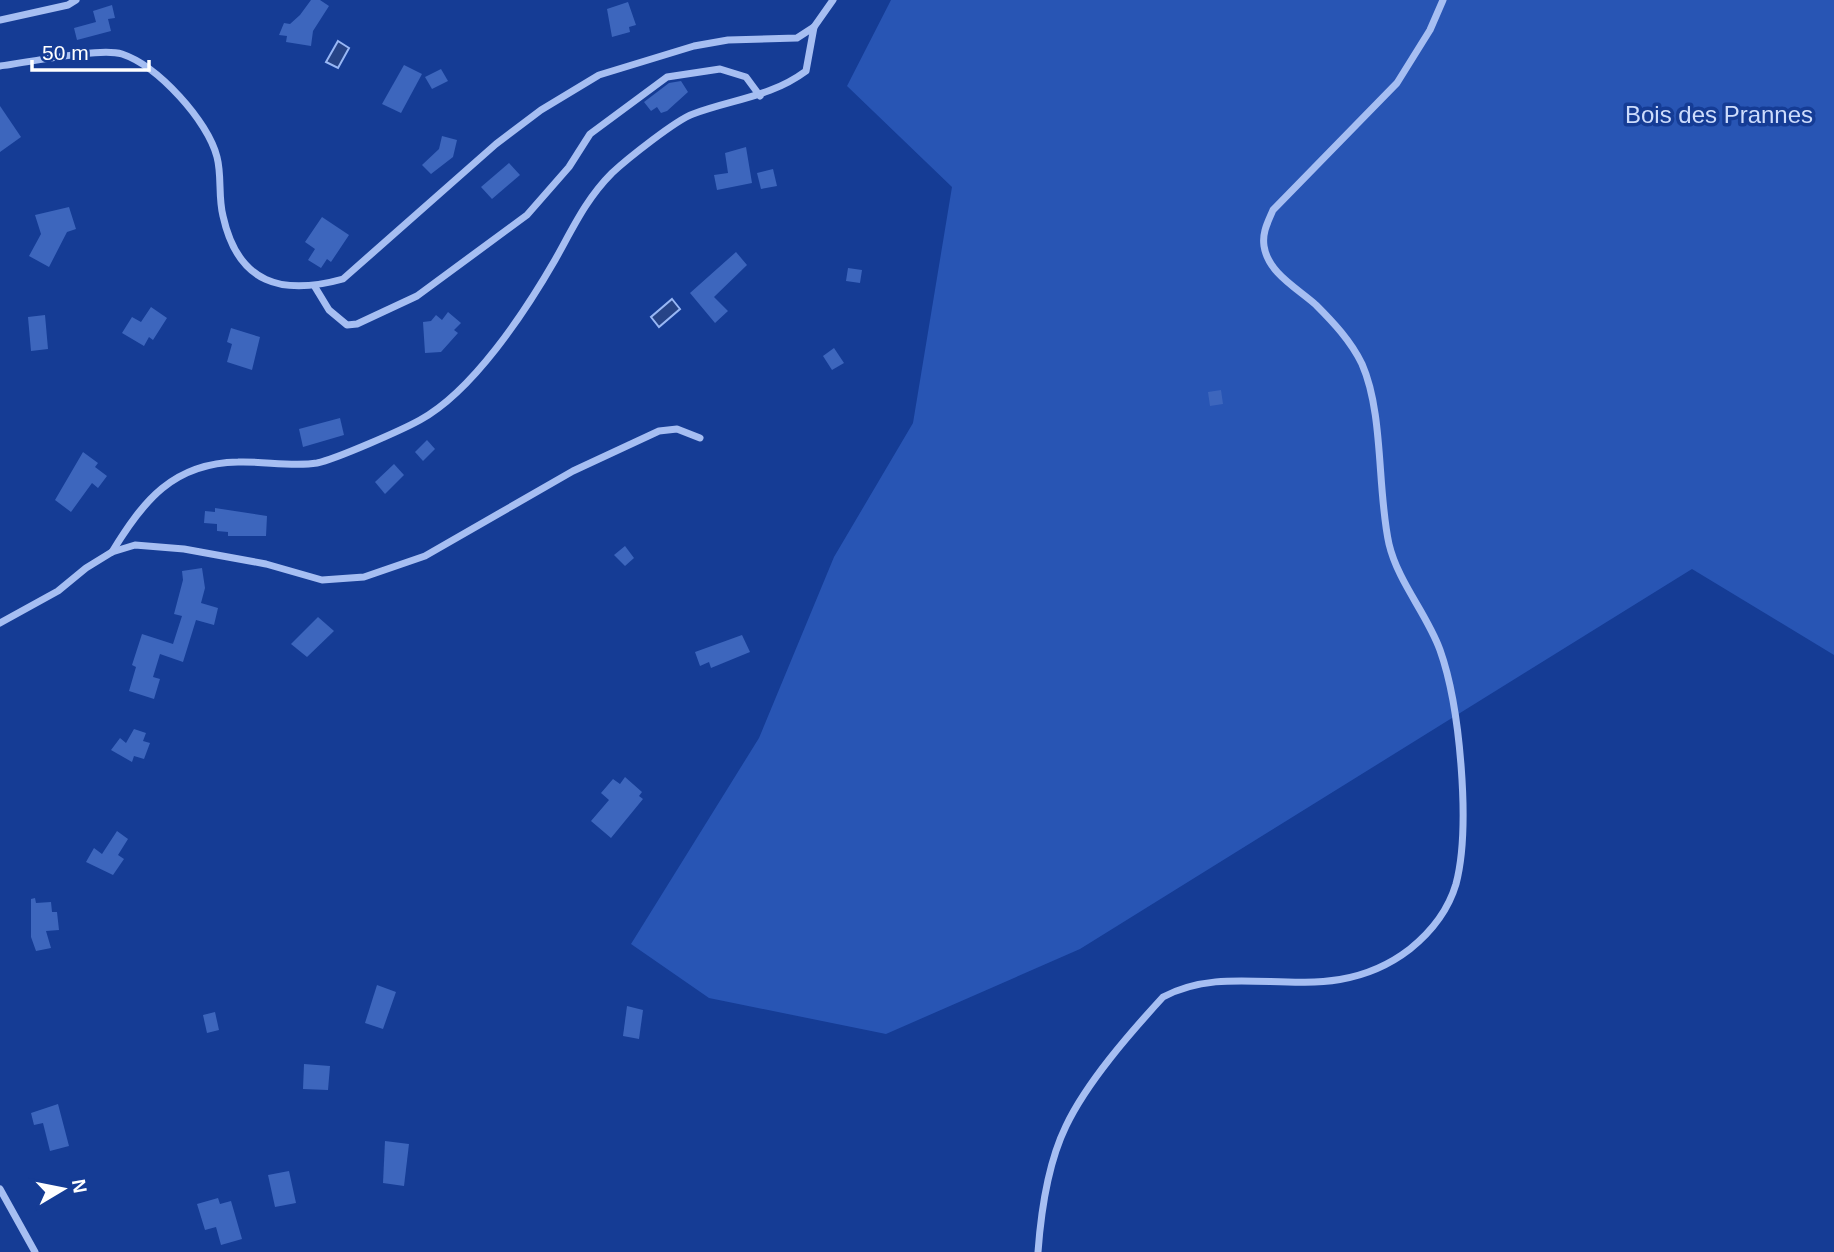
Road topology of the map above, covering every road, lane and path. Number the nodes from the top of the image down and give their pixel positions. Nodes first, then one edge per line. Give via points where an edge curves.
1 (76, 0) edge
2 (833, 0) edge
3 (1443, 0) edge
4 (0, 20) edge
5 (814, 27) junction
6 (0, 66) edge
7 (760, 96) junction
8 (315, 287) junction
9 (700, 438) dead end
10 (112, 552) junction
11 (0, 623) edge
12 (0, 1189) edge
13 (35, 1252) edge
14 (1038, 1252) edge

1 - 4 street
2 - 5 street
3 - 14 street via 1397,83 1273,210 1264,230 1264,246 1273,267 1352,344 1363,368 1390,545 1441,652 1452,701 1462,818 1456,884 1430,933 1371,971 1335,982 1209,983 1181,987 1163,997 1081,1099 1066,1125 1047,1190
5 - 7 street via 806,71 786,86
5 - 8 street via 797,38 694,46 599,75 496,144 344,279
6 - 8 street via 120,53 145,66 211,137 218,159 224,222 229,240 243,260 265,281
7 - 8 street via 746,78 720,69 667,77 590,134 569,167 527,215 417,296 347,325 329,310
7 - 10 street via 691,114 614,171 585,202 532,300 445,403 419,421 318,463 237,462 188,471 138,510
9 - 10 street via 677,429 659,431 573,471 425,556 364,577 322,580 266,564 149,545
10 - 11 street via 58,591
12 - 13 street

